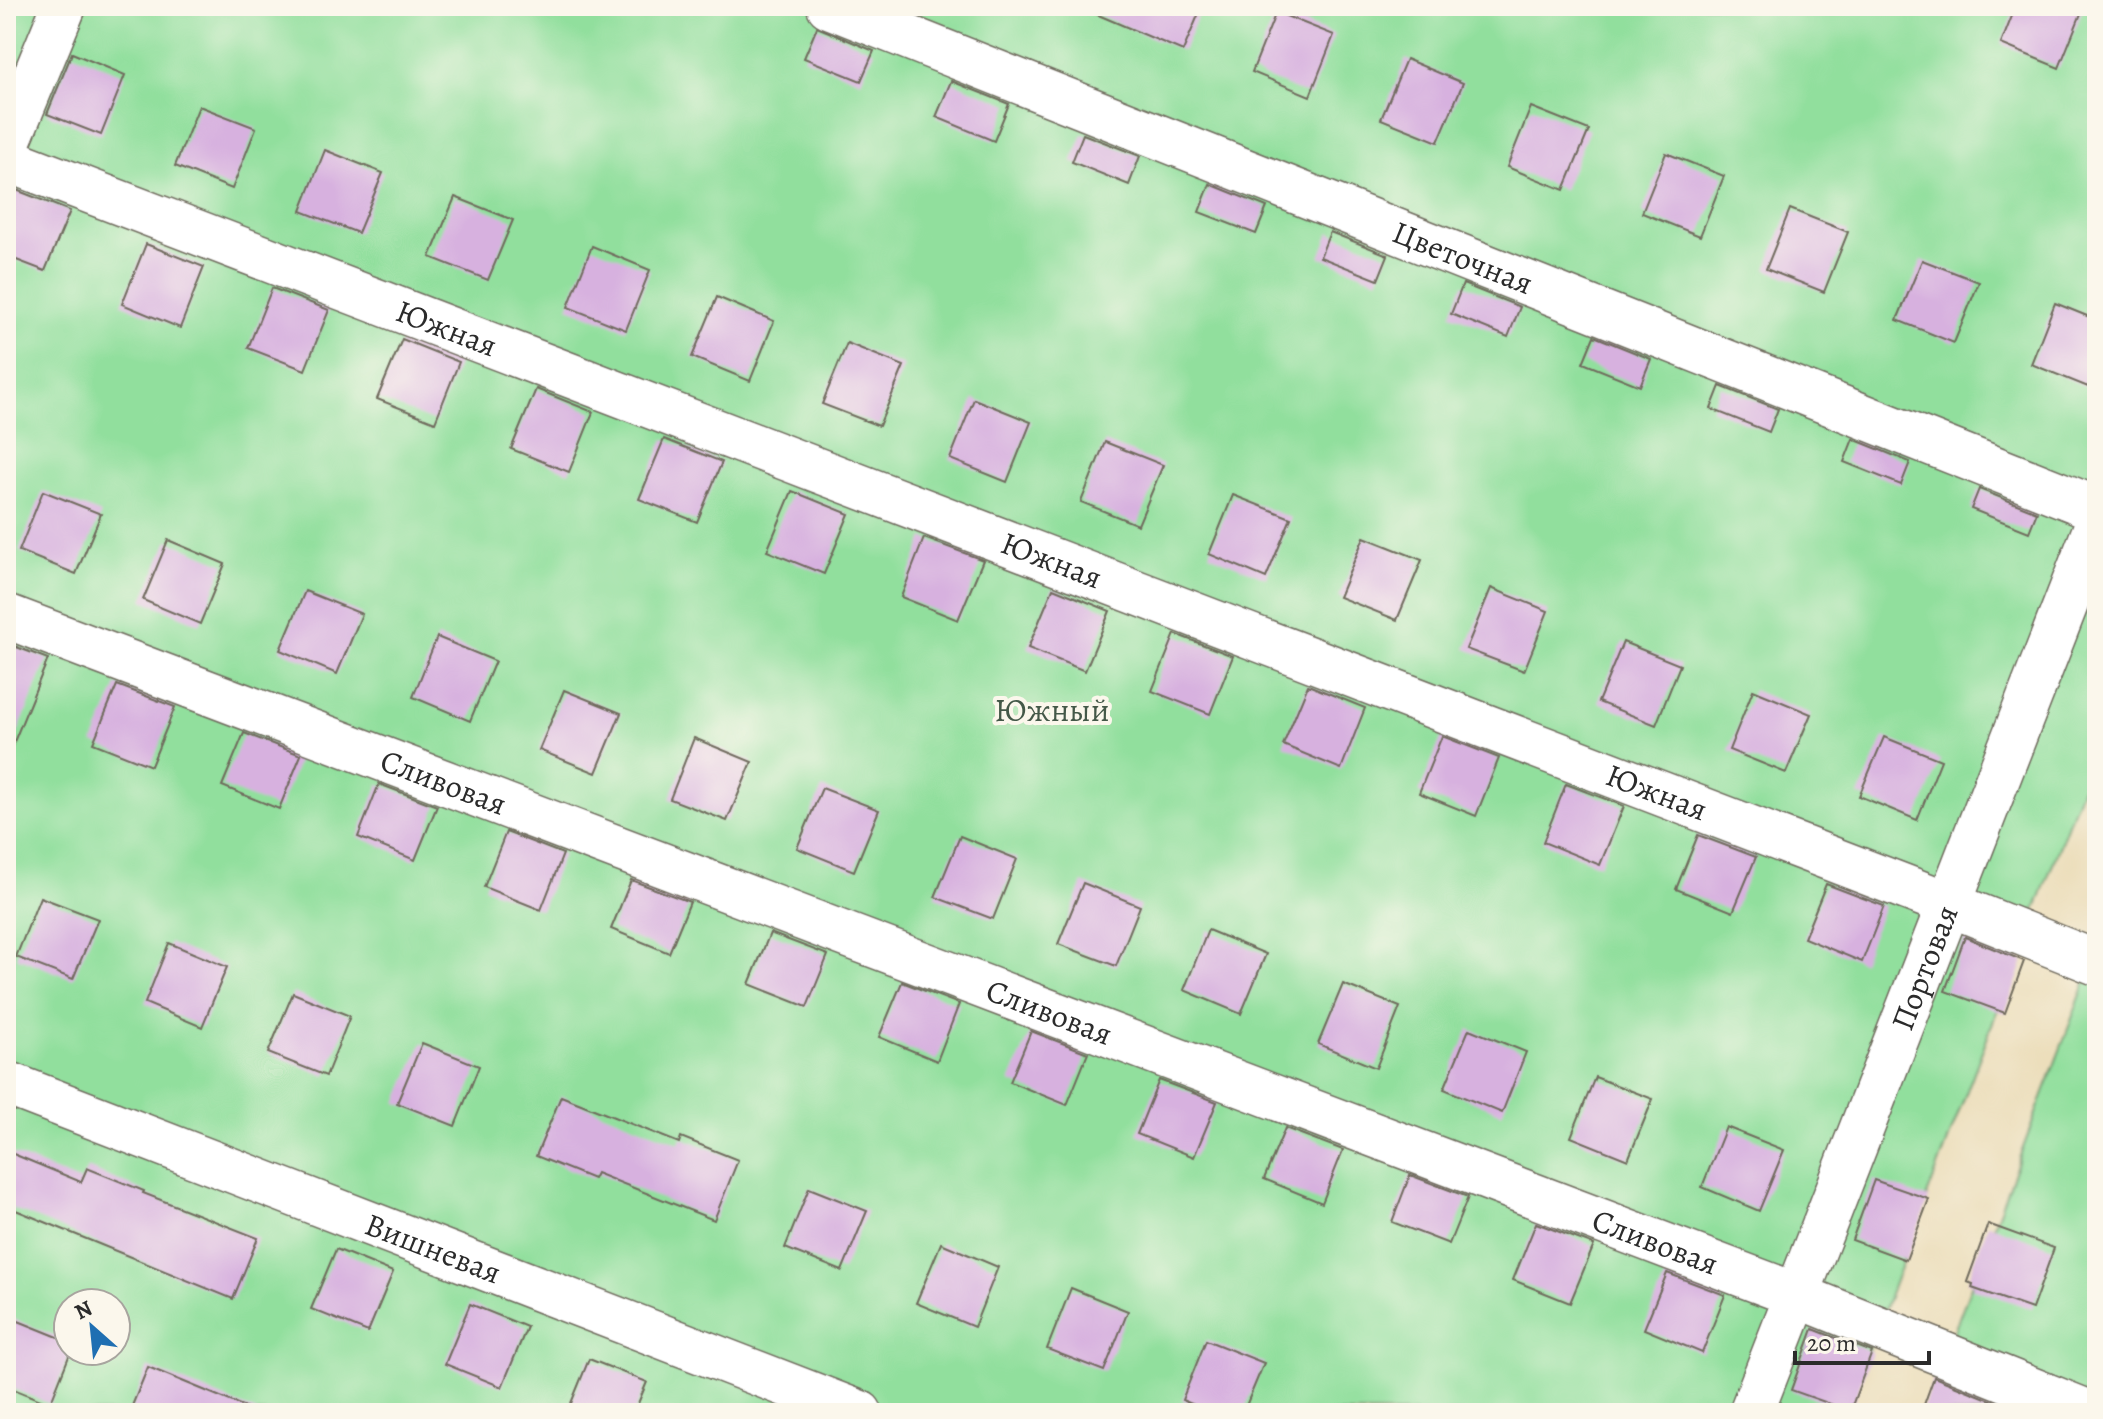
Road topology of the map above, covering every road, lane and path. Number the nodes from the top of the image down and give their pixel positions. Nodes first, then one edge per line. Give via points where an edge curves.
1 (64, 6) edge
2 (829, 6) edge
3 (6, 147) edge
4 (6, 159) edge
5 (2097, 509) edge
6 (2097, 524) edge
7 (6, 616) edge
8 (1949, 904) junction
9 (2097, 963) edge
10 (6, 1083) edge
11 (1796, 1295) junction
12 (860, 1413) edge
13 (1751, 1413) edge
14 (2090, 1413) edge

1 - 3 street
2 - 5 street, Цветочная
4 - 8 street, Южная
6 - 8 street, Портовая
7 - 11 street, Сливовая
8 - 9 street, Южная
8 - 11 street, Портовая
10 - 12 street, Вишневая
11 - 13 street, Портовая
11 - 14 street, Сливовая

